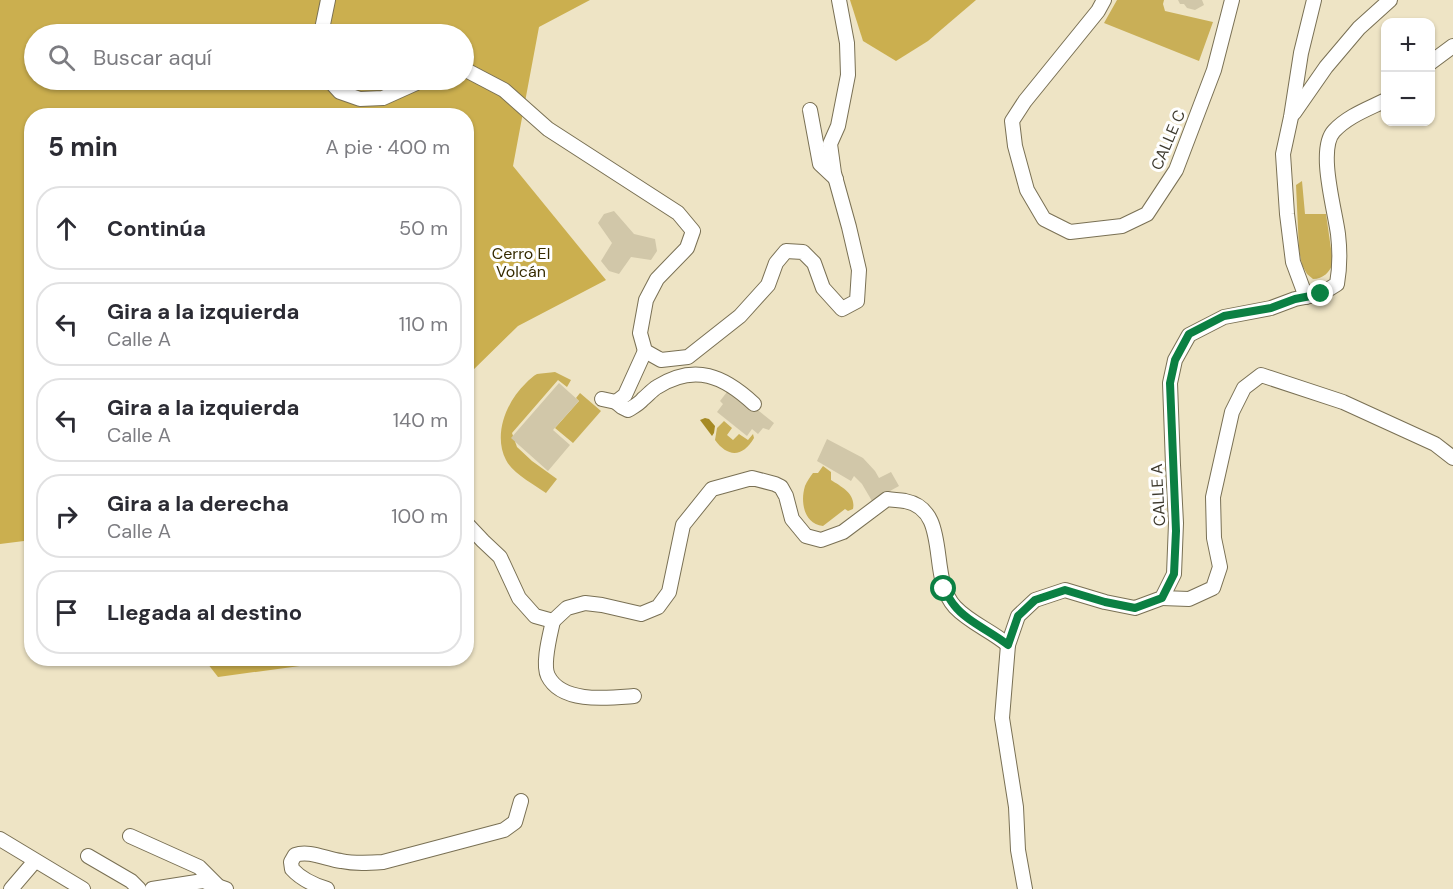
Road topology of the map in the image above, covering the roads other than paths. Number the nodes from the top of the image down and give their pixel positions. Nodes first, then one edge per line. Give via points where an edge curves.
1 (328, 0) edge
2 (839, 0) edge
3 (1104, 0) edge
4 (1232, 0) edge
5 (1314, 0) edge
6 (1390, 0) edge
7 (323, 24) edge
8 (1453, 46) edge
9 (1435, 60) edge
10 (474, 74) edge
11 (338, 90) edge
12 (401, 90) edge
13 (1381, 102) edge
14 (810, 110) dead end
15 (1291, 117) junction
16 (836, 179) junction
17 (1306, 297) junction
18 (645, 351) junction
19 (602, 399) dead end
20 (616, 402) junction
21 (754, 404) dead end
22 (1453, 458) edge
23 (474, 531) edge
24 (1162, 598) junction
25 (553, 621) junction
26 (1008, 645) junction
27 (634, 696) dead end
28 (521, 801) dead end
29 (130, 837) dead end
30 (0, 839) edge
31 (88, 855) dead end
32 (35, 861) junction
33 (221, 887) edge
34 (11, 889) edge
35 (82, 889) edge
36 (139, 889) edge
37 (152, 889) edge
38 (327, 889) edge
39 (1025, 889) edge

1 - 7 street
2 - 16 street via 848,75 838,126 830,144
3 - 4 street, CALLE C via 1012,121 1027,190 1044,219 1070,232 1122,226 1147,214 1176,170 1214,69
5 - 15 street via 1300,53
6 - 15 street via 1359,28
8 - 9 street
10 - 18 street via 504,90 548,129 678,213 693,231 687,248 657,279 646,300 640,333
11 - 12 street via 360,99 383,98
13 - 17 street, CALLE A via 1351,117 1332,132 1327,147 1328,178 1341,264 1337,284 1321,294
14 - 16 street via 820,164
15 - 17 street via 1283,154 1287,214 1293,262
16 - 18 street via 859,270 857,301 842,309 822,288 814,263 803,252 786,251 776,263 768,285 740,316 688,357 661,360
17 - 24 street, CALLE A via 1224,316 1189,334 1175,360 1170,383 1174,574
18 - 20 street via 625,396
19 - 20 street
20 - 21 street via 628,410 666,382 704,374 720,380
22 - 24 street via 1435,444 1343,402 1261,375 1244,388 1232,412 1213,497 1214,538 1220,567 1214,588 1189,600
23 - 25 street via 500,557 519,598 535,616
24 - 26 street via 1135,608 1065,590 1035,600 1018,616
25 - 26 street via 567,608 585,603 641,614 658,607 669,591 682,525 712,489 752,478 781,487 792,519 806,536 821,540 843,532 887,500 907,501 922,508 932,521 944,589 955,607
25 - 27 street via 547,647 547,675 557,687 575,696
26 - 39 street via 1002,718
28 - 38 street via 515,822 504,830 383,862 343,862 309,854 295,855 291,862 297,875
29 - 33 street via 199,867
30 - 32 street
31 - 36 street
32 - 34 street
32 - 35 street
33 - 37 street via 203,881

